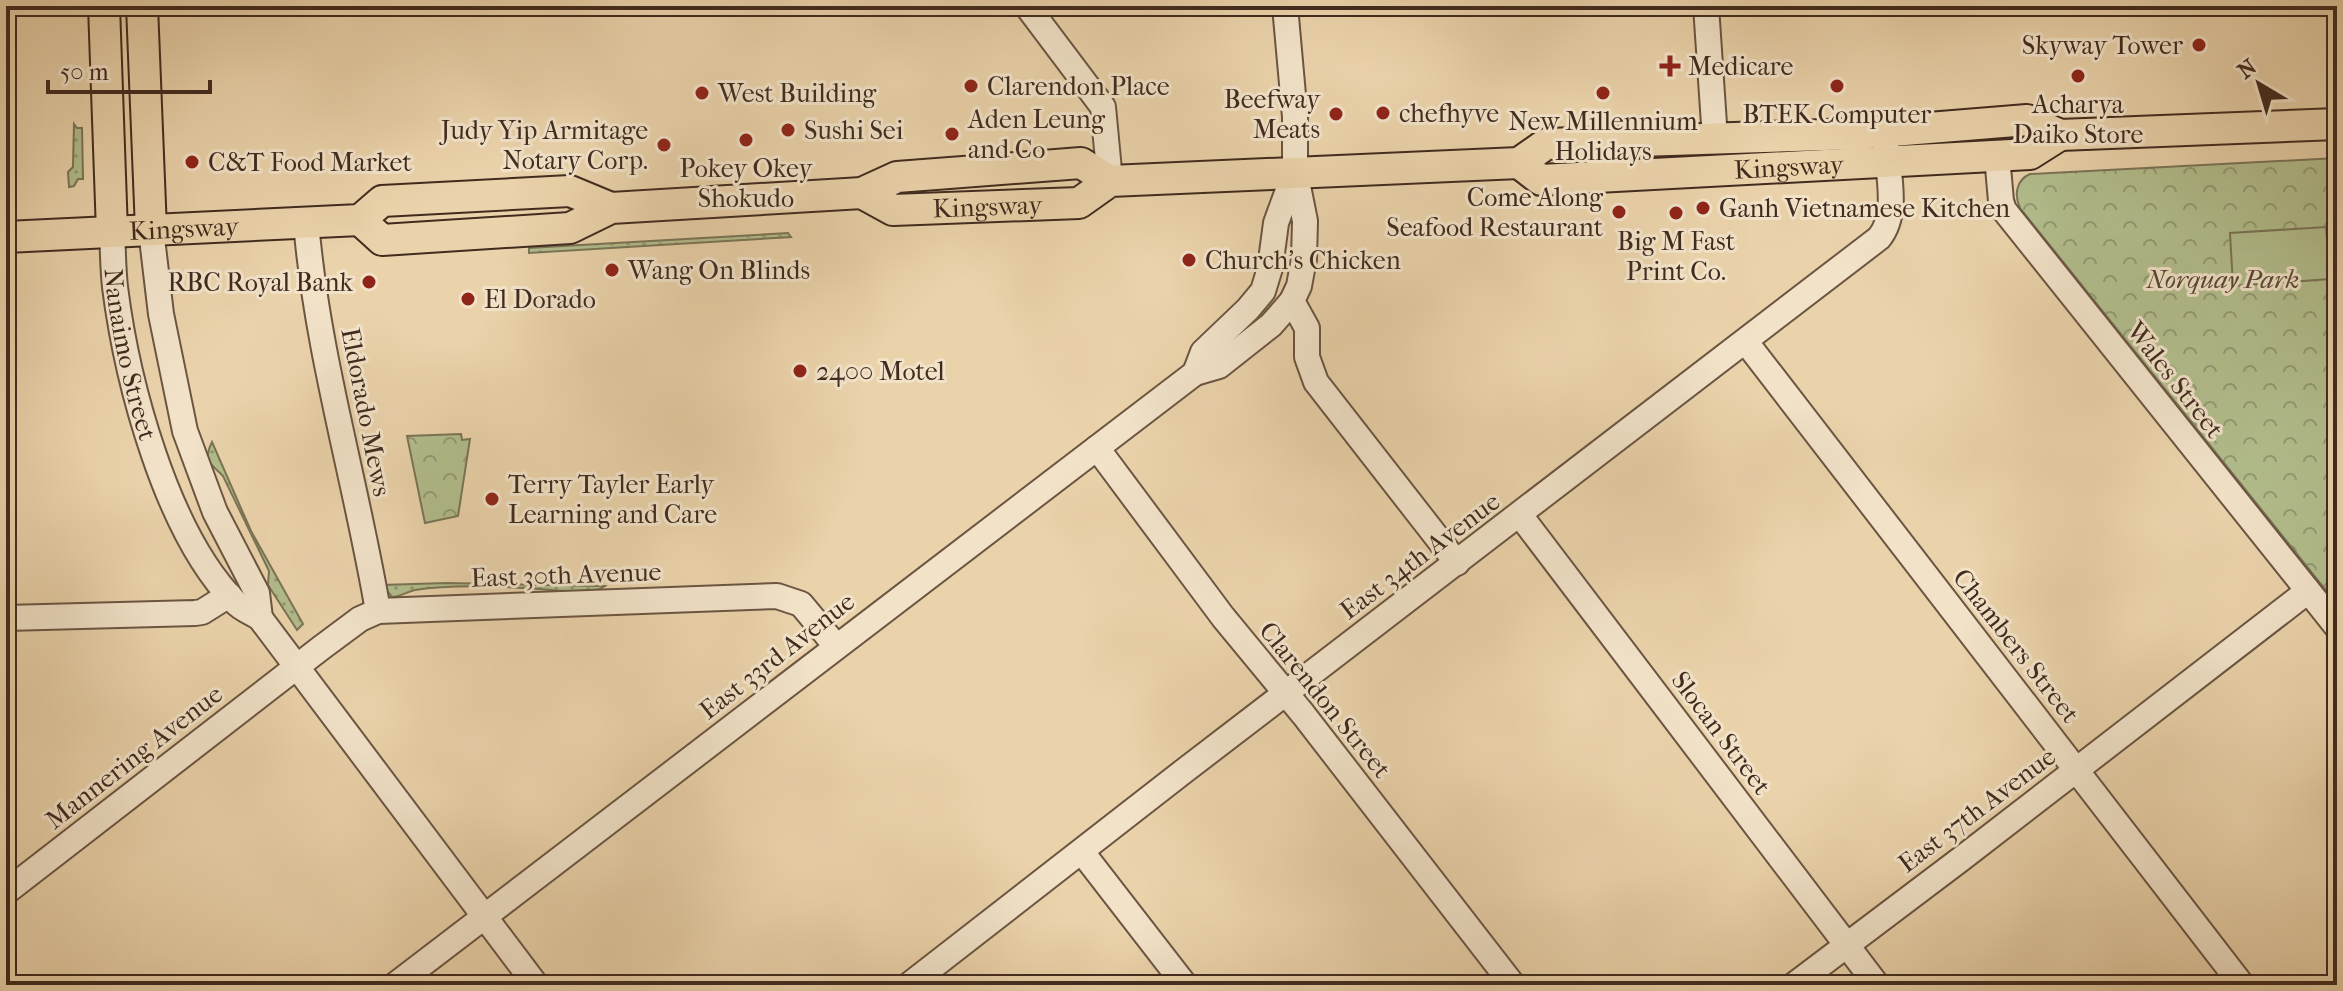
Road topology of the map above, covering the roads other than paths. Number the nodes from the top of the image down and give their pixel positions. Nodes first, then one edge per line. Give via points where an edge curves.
1 (104, 6) edge
2 (142, 6) edge
3 (1027, 6) edge
4 (1285, 6) edge
5 (1706, 6) edge
6 (2337, 124) edge
7 (1885, 132) junction
8 (2060, 135) junction
9 (1715, 139) junction
10 (1997, 156) junction
11 (1519, 163) junction
12 (1888, 163) junction
13 (1295, 171) junction
14 (1110, 181) junction
15 (306, 222) junction
16 (151, 230) junction
17 (112, 232) junction
18 (6, 237) edge
19 (1292, 301) junction
20 (1746, 342) junction
21 (1195, 373) junction
22 (1097, 448) junction
23 (1520, 515) junction
24 (1457, 563) junction
25 (2308, 591) junction
26 (229, 595) junction
27 (378, 611) junction
28 (6, 618) edge
29 (260, 618) junction
30 (2337, 627) edge
31 (836, 646) junction
32 (296, 667) junction
33 (1286, 694) junction
34 (2077, 770) junction
35 (1082, 852) junction
36 (6, 892) edge
37 (484, 916) junction
38 (1846, 945) junction
39 (395, 985) edge
40 (536, 985) edge
41 (909, 985) edge
42 (1185, 985) edge
43 (1513, 985) edge
44 (1794, 985) edge
45 (1877, 985) edge
46 (2242, 985) edge

1 - 17 main road, Nanaimo Street
2 - 16 main road, Nanaimo Street
3 - 14 street via 1103,107
4 - 13 street
5 - 9 street
6 - 8 main road, Kingsway
7 - 8 main road, Kingsway via 2027,120
7 - 9 main road, Kingsway
7 - 12 street, East 34th Avenue
8 - 10 main road, Kingsway via 2030,154
9 - 11 main road, Kingsway via 1546,144
10 - 12 main road, Kingsway
10 - 25 street, Wales Street via 2004,210
11 - 12 main road, Kingsway via 1541,180
11 - 13 main road, Kingsway
12 - 20 street, East 34th Avenue via 1890,203 1884,232
13 - 14 main road, Kingsway
13 - 19 street via 1305,232 1299,286
13 - 21 street, East 33rd Avenue via 1276,223 1263,291 1203,352
14 - 15 main road, Kingsway via 1079,203 893,210 862,193 611,208 570,228 382,240 360,220
15 - 16 main road, Kingsway
15 - 27 street, Eldorado Mews via 334,402
16 - 17 main road, Kingsway
16 - 29 street, Nanaimo Street via 161,314 185,431 215,512 257,593
17 - 18 main road, Kingsway
17 - 26 street, Nanaimo Street via 120,316 148,434 181,518
19 - 21 street, East 33rd Avenue via 1219,366
19 - 24 street via 1307,328 1307,357 1316,382
20 - 23 street, East 34th Avenue
20 - 34 street, Chambers Street
21 - 22 street, East 33rd Avenue
22 - 31 street, East 33rd Avenue
22 - 33 street, Clarendon Street
23 - 24 street, East 34th Avenue
23 - 38 street, Slocan Street
24 - 33 street, East 34th Avenue
25 - 30 street, Wales Street
25 - 34 street, East 37th Avenue
26 - 28 street via 195,613
26 - 29 street, Nanaimo Street
27 - 31 street, East 30th Avenue via 777,596 801,604
27 - 32 street, East 30th Avenue
29 - 32 street, Nanaimo Street
31 - 37 street, East 33rd Avenue
32 - 36 street, Mannering Avenue
32 - 37 street, Nanaimo Street
33 - 35 street, East 34th Avenue
33 - 43 street, Clarendon Street
34 - 38 street, East 37th Avenue
34 - 46 street, Chambers Street
35 - 41 street, East 34th Avenue
35 - 42 street
37 - 39 street, East 33rd Avenue
37 - 40 street, Nanaimo Street
38 - 44 street, East 37th Avenue
38 - 45 street, Slocan Street

